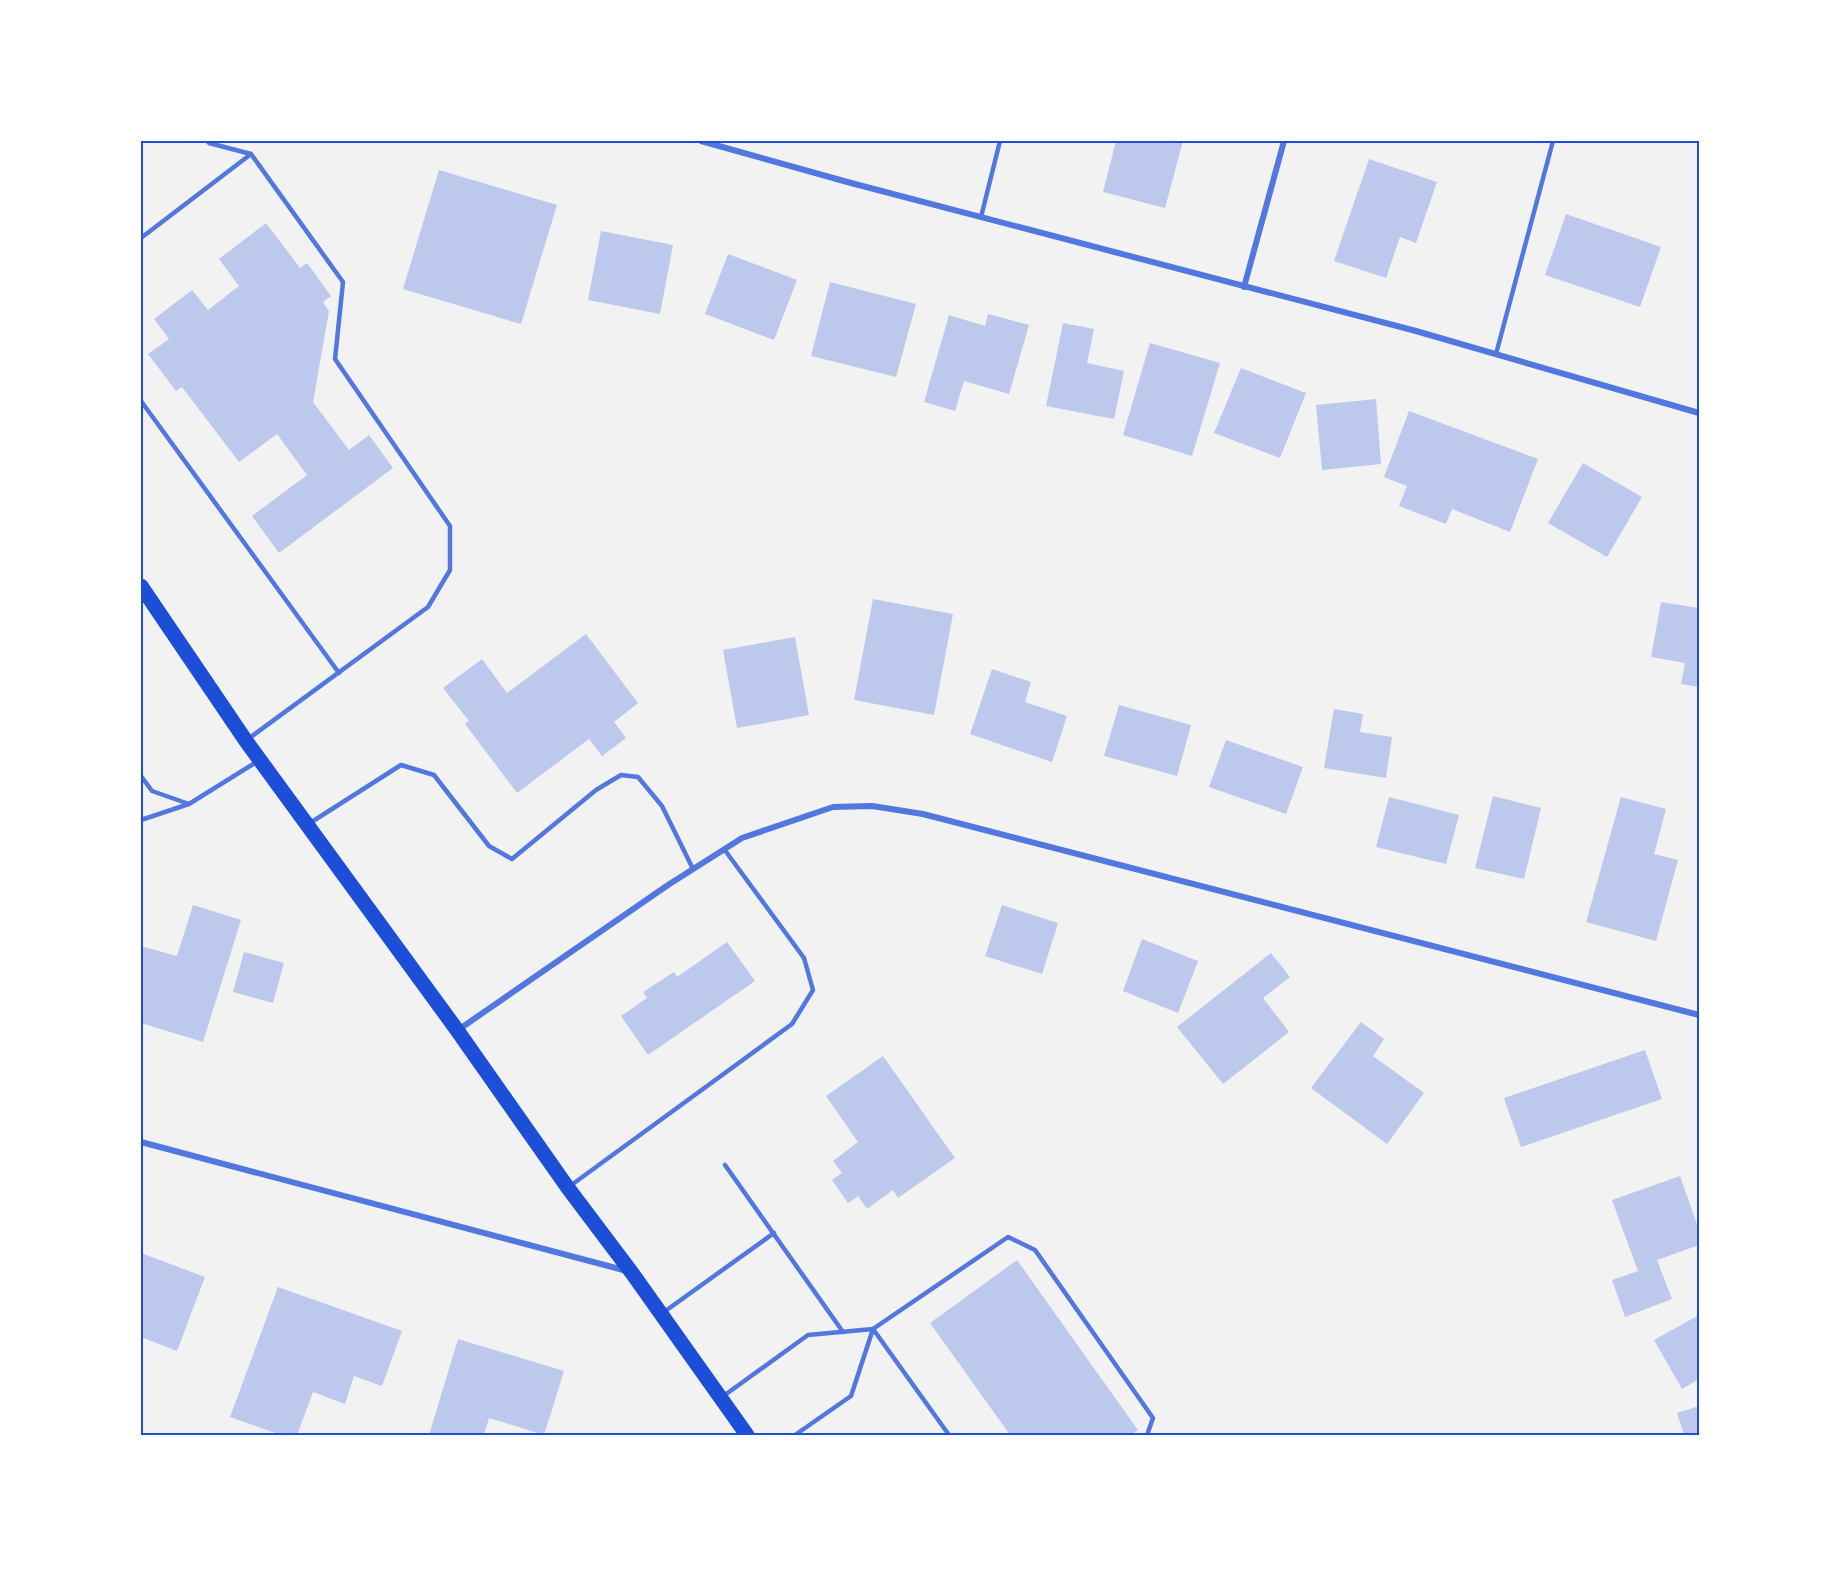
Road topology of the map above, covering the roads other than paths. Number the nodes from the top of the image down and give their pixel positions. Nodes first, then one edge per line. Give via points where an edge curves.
1 (207, 141) edge
2 (701, 141) edge
3 (734, 141) edge
4 (1000, 141) edge
5 (1284, 141) edge
6 (1553, 141) edge
7 (732, 149) junction
8 (251, 154) junction
9 (981, 217) junction
10 (141, 238) edge
11 (1244, 287) junction
12 (1496, 354) junction
13 (141, 401) edge
14 (1699, 413) edge
15 (141, 586) edge
16 (339, 673) junction
17 (246, 741) junction
18 (261, 760) junction
19 (141, 776) edge
20 (189, 804) junction
21 (141, 820) edge
22 (308, 825) junction
23 (724, 849) junction
24 (693, 869) junction
25 (1699, 1015) edge
26 (458, 1030) junction
27 (141, 1142) edge
28 (725, 1165) dead end
29 (568, 1188) junction
30 (774, 1233) junction
31 (632, 1273) junction
32 (662, 1314) junction
33 (873, 1329) junction
34 (843, 1332) junction
35 (721, 1397) junction
36 (747, 1435) edge
37 (795, 1435) edge
38 (949, 1435) edge
39 (1147, 1435) edge

1 - 8 lane
2 - 7 street
3 - 7 street
4 - 9 lane
5 - 11 street
6 - 12 lane
7 - 9 street
8 - 10 lane
8 - 16 lane via 343,282 335,359 450,526 450,570 428,607
9 - 11 street
11 - 12 street
12 - 14 street
13 - 16 lane
15 - 17 main road
16 - 17 lane
17 - 18 main road
18 - 20 lane
18 - 22 main road
19 - 20 lane via 152,791
20 - 21 lane
22 - 24 lane via 401,765 434,775 489,846 512,859 596,790 621,775 638,777 662,806
22 - 26 main road
23 - 24 street
23 - 25 street via 742,838 833,807 872,806 924,814
23 - 29 lane via 804,958 813,990 792,1024
24 - 26 street
26 - 29 main road
27 - 31 street
28 - 30 lane
29 - 31 main road
30 - 32 lane
30 - 34 lane
31 - 32 main road
32 - 35 main road
33 - 34 lane
33 - 37 lane via 851,1396
33 - 38 lane
33 - 39 lane via 1008,1237 1035,1250 1042,1259 1153,1418
34 - 35 lane via 808,1335
35 - 36 main road

